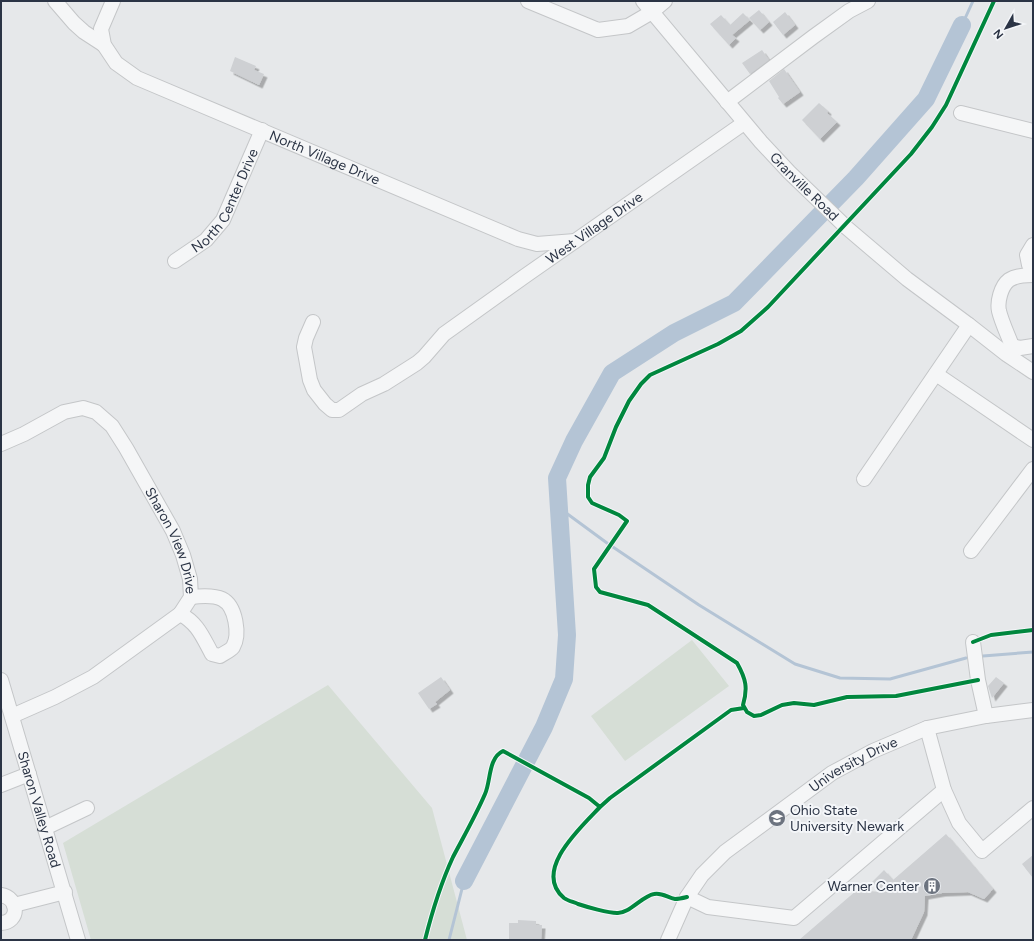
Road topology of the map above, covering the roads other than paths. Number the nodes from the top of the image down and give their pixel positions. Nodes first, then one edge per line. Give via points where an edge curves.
1 (55, 1) edge
2 (112, 1) edge
3 (528, 1) edge
4 (643, 1) edge
5 (665, 1) edge
6 (868, 1) edge
7 (652, 12) junction
8 (104, 45) junction
9 (727, 102) junction
10 (961, 112) dead end
11 (744, 123) junction
12 (262, 130) junction
13 (1033, 131) edge
14 (575, 241) junction
15 (1033, 245) edge
16 (175, 261) dead end
17 (1033, 270) edge
18 (1033, 275) edge
19 (312, 322) dead end
20 (969, 325) junction
21 (1033, 346) edge
22 (1009, 350) junction
23 (1033, 372) edge
24 (936, 374) junction
25 (1033, 440) edge
26 (1, 444) edge
27 (1033, 469) edge
28 (864, 479) dead end
29 (971, 551) dead end
30 (191, 597) junction
31 (180, 614) junction
32 (973, 642) dead end
33 (1, 680) edge
34 (1033, 710) edge
35 (12, 716) junction
36 (986, 716) junction
37 (927, 728) junction
38 (29, 774) junction
39 (1, 785) edge
40 (944, 790) junction
41 (87, 808) dead end
42 (1033, 808) edge
43 (45, 828) junction
44 (64, 892) junction
45 (1, 895) edge
46 (687, 897) junction
47 (14, 905) junction
48 (1, 924) edge
49 (78, 940) edge
50 (668, 940) edge

1 - 8 street via 84,32
2 - 8 street, North Village Drive via 100,29
3 - 7 street via 598,30 628,26
4 - 7 street, Granville Road
5 - 7 street
6 - 9 street via 849,11
7 - 9 street, Granville Road
8 - 12 street, North Village Drive via 116,63 137,78
9 - 11 street, Granville Road
10 - 13 street
11 - 14 street, West Village Drive
11 - 20 street, Granville Road via 789,172 847,228 907,279
12 - 14 street, North Village Drive via 518,239 537,244
12 - 16 street, North Center Drive via 223,220 206,240
14 - 19 street, West Village Drive via 444,334 424,357 403,373 362,394 339,410 332,410 325,404 310,380 304,347
15 - 17 street via 1027,255
18 - 22 street via 1009,280 999,300
20 - 22 street, Granville Road
20 - 24 street
21 - 22 street
22 - 23 street, Granville Road
24 - 25 street
24 - 28 street
26 - 30 street, Sharon View Drive via 64,412 83,408 96,412 112,426 173,531 190,579
27 - 29 street
30 - 31 street, Sharon View Drive
30 - 31 street via 207,596 222,599 232,609 236,636 232,648 220,656 212,654 198,629 189,618
31 - 35 street, Sharon View Drive via 92,676 55,697
32 - 36 street
33 - 35 street, Sharon Valley Road
34 - 36 street, University Drive
35 - 38 street, Sharon Valley Road
36 - 37 street, University Drive
37 - 40 street
37 - 46 street, University Drive via 873,751 832,773 725,852 702,875
38 - 39 street
38 - 43 street, Sharon Valley Road
40 - 42 street via 959,823 982,851
40 - 46 street via 794,918 708,907
41 - 43 street
43 - 44 street, Sharon Valley Road
44 - 47 street
44 - 49 street, Sharon Valley Road
45 - 47 street via 8,896
46 - 50 street, University Drive
47 - 48 street via 13,917

